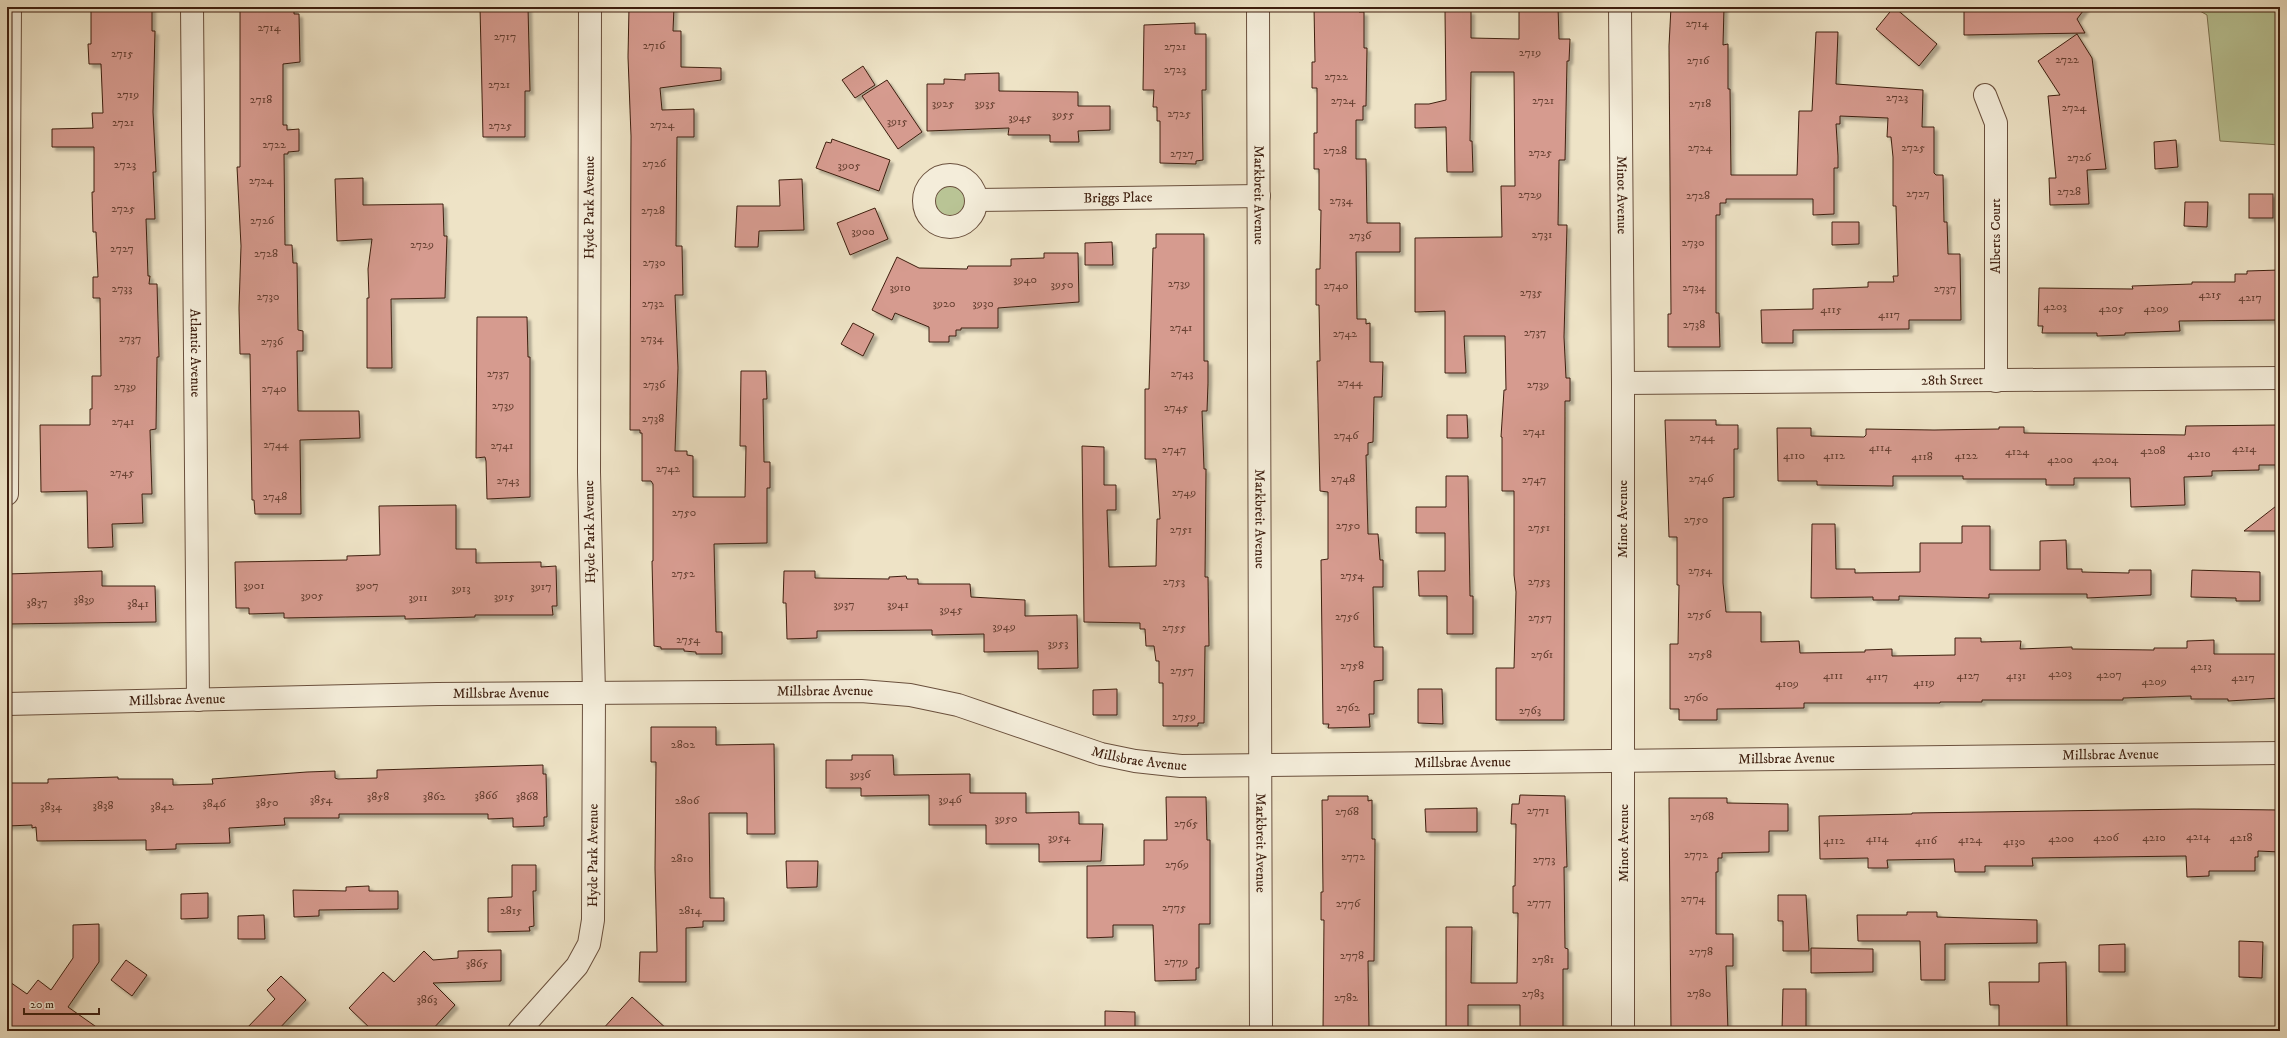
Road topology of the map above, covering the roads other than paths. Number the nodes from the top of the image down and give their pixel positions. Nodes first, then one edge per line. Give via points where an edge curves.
1 (10, 7) edge
2 (192, 7) edge
3 (590, 7) edge
4 (1258, 7) edge
5 (1620, 7) edge
6 (1985, 95) dead end
7 (1260, 196) junction
8 (976, 200) dead end
9 (2280, 378) edge
10 (1996, 380) junction
11 (1623, 383) junction
12 (8, 494) edge
13 (594, 694) junction
14 (198, 700) junction
15 (7, 704) edge
16 (2280, 753) edge
17 (1624, 760) junction
18 (1260, 763) junction
19 (518, 1031) edge
20 (1261, 1031) edge
21 (1624, 1031) edge

1 - 12 street
2 - 14 street, Atlantic Avenue
3 - 13 street, Hyde Park Avenue via 589,472
4 - 7 street, Markbreit Avenue
5 - 11 street, Minot Avenue
6 - 10 street, Alberts Court via 1996,123
7 - 8 street, Briggs Place
7 - 18 street, Markbreit Avenue
9 - 10 street, 28th Street
10 - 11 street, 28th Street
11 - 17 street, Minot Avenue
13 - 14 street, Millsbrae Avenue via 437,694
13 - 18 street, Millsbrae Avenue via 862,691 910,695 958,705 1101,754 1135,762 1181,766
13 - 19 street, Hyde Park Avenue via 593,920 589,944 578,966
14 - 15 street, Millsbrae Avenue
16 - 17 street, Millsbrae Avenue
17 - 18 street, Millsbrae Avenue
17 - 21 street, Minot Avenue
18 - 20 street, Markbreit Avenue

